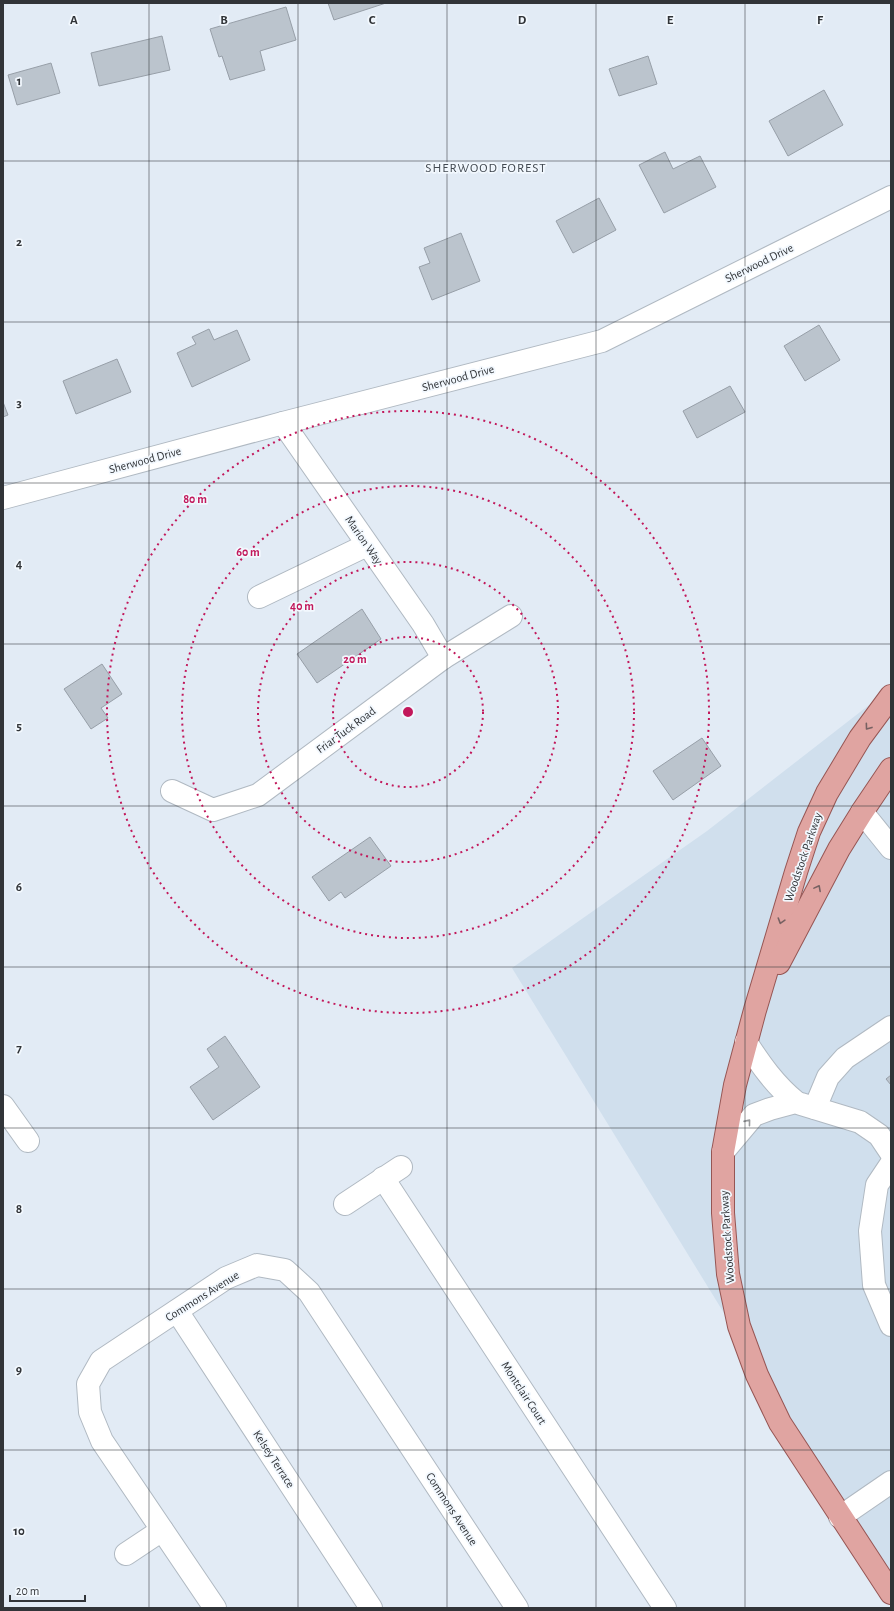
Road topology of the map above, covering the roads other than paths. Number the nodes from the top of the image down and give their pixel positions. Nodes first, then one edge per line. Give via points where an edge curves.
1 (891, 197) edge
2 (282, 423) junction
3 (3, 498) edge
4 (367, 545) junction
5 (259, 597) dead end
6 (511, 616) dead end
7 (444, 658) junction
8 (891, 696) edge
9 (891, 769) edge
10 (172, 791) dead end
11 (862, 812) junction
12 (891, 848) edge
13 (755, 1010) junction
14 (891, 1027) edge
15 (746, 1042) junction
16 (806, 1105) junction
17 (3, 1106) edge
18 (28, 1142) dead end
19 (724, 1152) junction
20 (891, 1153) edge
21 (891, 1164) edge
22 (345, 1204) dead end
23 (177, 1311) junction
24 (891, 1325) edge
25 (891, 1482) edge
26 (840, 1517) junction
27 (162, 1530) junction
28 (126, 1554) dead end
29 (891, 1593) edge
30 (215, 1608) edge
31 (371, 1608) edge
32 (517, 1608) edge
33 (665, 1608) edge

1 - 2 street, Sherwood Drive via 602,341
2 - 3 street, Sherwood Drive
2 - 4 street, Marion Way
4 - 5 street
4 - 7 street, Marion Way
6 - 7 street, Friar Tuck Road
7 - 10 street, Friar Tuck Road via 258,795 213,810
8 -> 13 main road, Woodstock Parkway via 860,738 827,793 809,832
9 - 11 main road, Woodstock Parkway
11 - 12 street
13 -> 11 main road, Woodstock Parkway via 819,885
13 - 15 main road, Woodstock Parkway
14 - 16 street via 846,1058
15 - 16 street via 782,1091
15 - 19 main road, Woodstock Parkway via 735,1085
19 -> 16 street via 754,1115 770,1109
16 - 20 street via 860,1122 879,1135
17 - 18 street
19 - 26 main road, Woodstock Parkway via 723,1213 728,1274 739,1326 757,1375 780,1423
21 - 24 street via 876,1185 870,1231 874,1285
22 - 33 street, Montclair Court via 392,1172
23 - 27 street, Commons Avenue via 101,1361 88,1384 90,1412 102,1441
23 - 31 street, Kelsey Terrace
23 - 32 street, Commons Avenue via 226,1278 257,1265 285,1270 309,1292
25 - 26 street
26 - 29 main road, Woodstock Parkway
27 - 28 street
27 - 30 street, Commons Avenue

